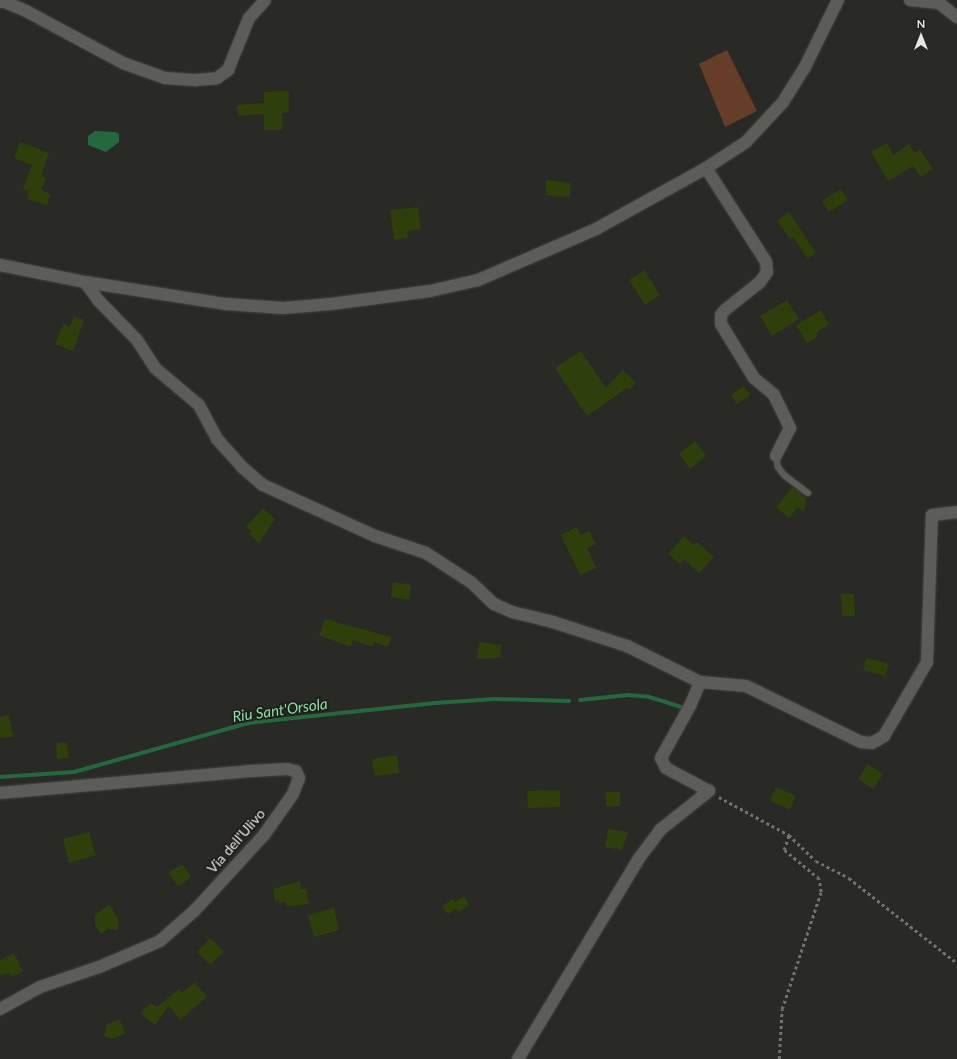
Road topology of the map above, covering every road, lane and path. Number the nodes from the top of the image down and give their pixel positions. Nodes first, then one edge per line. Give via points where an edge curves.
1 (265, 0) edge
2 (838, 0) edge
3 (910, 0) edge
4 (0, 2) edge
5 (957, 17) edge
6 (706, 168) junction
7 (0, 265) edge
8 (85, 282) junction
9 (776, 456) joint
10 (808, 493) dead end
11 (957, 512) edge
12 (700, 682) junction
13 (709, 791) junction
14 (0, 793) edge
15 (789, 835) junction
16 (957, 963) edge
17 (0, 1009) edge
18 (518, 1059) edge
19 (779, 1059) edge

1 - 4 street via 249,18 228,70 216,78 196,80 165,78 123,63 26,11
2 - 6 street via 804,69 784,102 746,142
3 - 5 street via 939,3
6 - 8 street via 596,229 478,280 430,291 283,308 226,304
6 - 9 street via 766,262 767,272 760,282 720,315 721,324 754,378 774,395 790,428
7 - 8 street
8 - 12 street via 98,300 137,340 155,368 199,405 217,439 242,467 263,485 375,536 426,553 454,570 494,604 506,610 627,646
9 - 10 lane via 778,467 784,475
11 - 12 street via 932,515 927,662 884,736 878,741 862,742 746,686
12 - 13 street via 690,706 661,758 666,768
13 - 15 path
13 - 18 street via 660,830 640,857
14 - 17 street, Via dell'Ulivo via 258,770 292,770 296,771 299,778 292,794 264,835 194,911 160,941 99,967 40,987
15 - 16 path via 816,861 849,878
15 - 19 path via 784,850 819,879 821,892 782,1009

